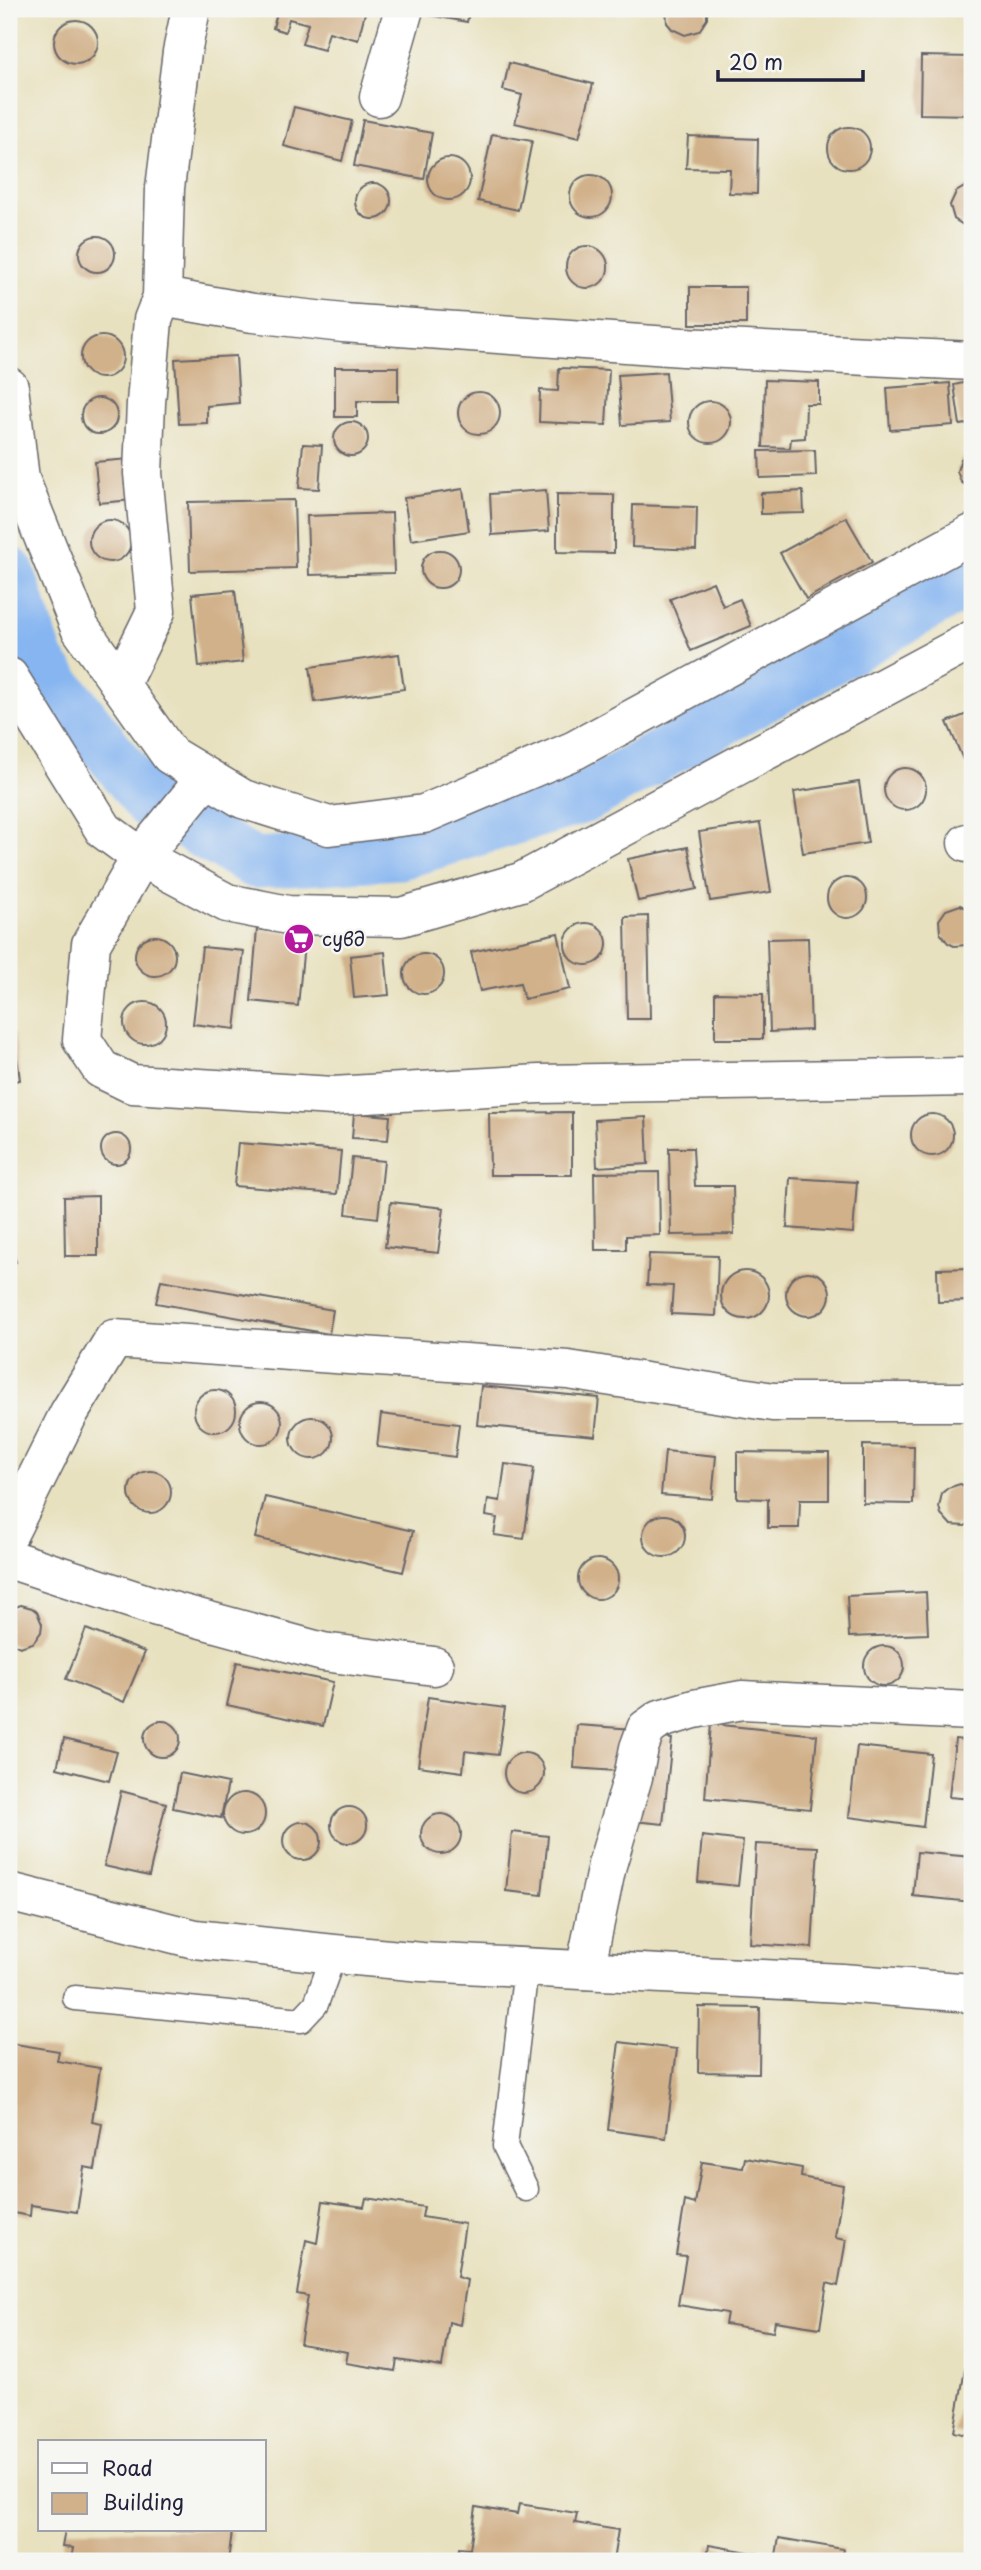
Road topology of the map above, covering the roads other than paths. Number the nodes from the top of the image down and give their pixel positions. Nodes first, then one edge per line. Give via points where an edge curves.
1 (191, 9) edge
2 (404, 9) edge
3 (379, 97) dead end
4 (162, 297) junction
5 (972, 360) edge
6 (9, 387) edge
7 (972, 534) edge
8 (972, 639) edge
9 (9, 677) edge
10 (120, 685) junction
11 (202, 785) junction
12 (144, 853) junction
13 (972, 1077) edge
14 (972, 1402) edge
15 (9, 1533) edge
16 (9, 1559) edge
17 (434, 1666) dead end
18 (972, 1711) edge
19 (9, 1892) edge
20 (334, 1954) junction
21 (526, 1968) junction
22 (585, 1970) junction
23 (972, 1993) edge
24 (75, 1998) dead end
25 (526, 2189) dead end

1 - 4 street via 165,188
2 - 3 street
4 - 5 street via 343,323 683,347
4 - 10 street via 153,320 143,473 156,611
6 - 10 street via 20,479 80,628
7 - 11 street via 575,750 424,814 328,826
8 - 12 street via 521,882 401,917 288,915 227,903
9 - 12 street via 104,830
10 - 11 street via 170,755
11 - 12 street
12 - 13 street via 91,944 82,1040 101,1069 132,1084 333,1096 539,1084
14 - 15 street via 773,1402 568,1370 114,1339 69,1413
16 - 17 street via 150,1605 323,1652
18 - 22 street via 742,1700 660,1719 646,1729 639,1748
19 - 20 street via 195,1939
20 - 21 street
20 - 24 lane via 316,2004 301,2020
21 - 22 street
21 - 25 lane via 505,2146
22 - 23 street

